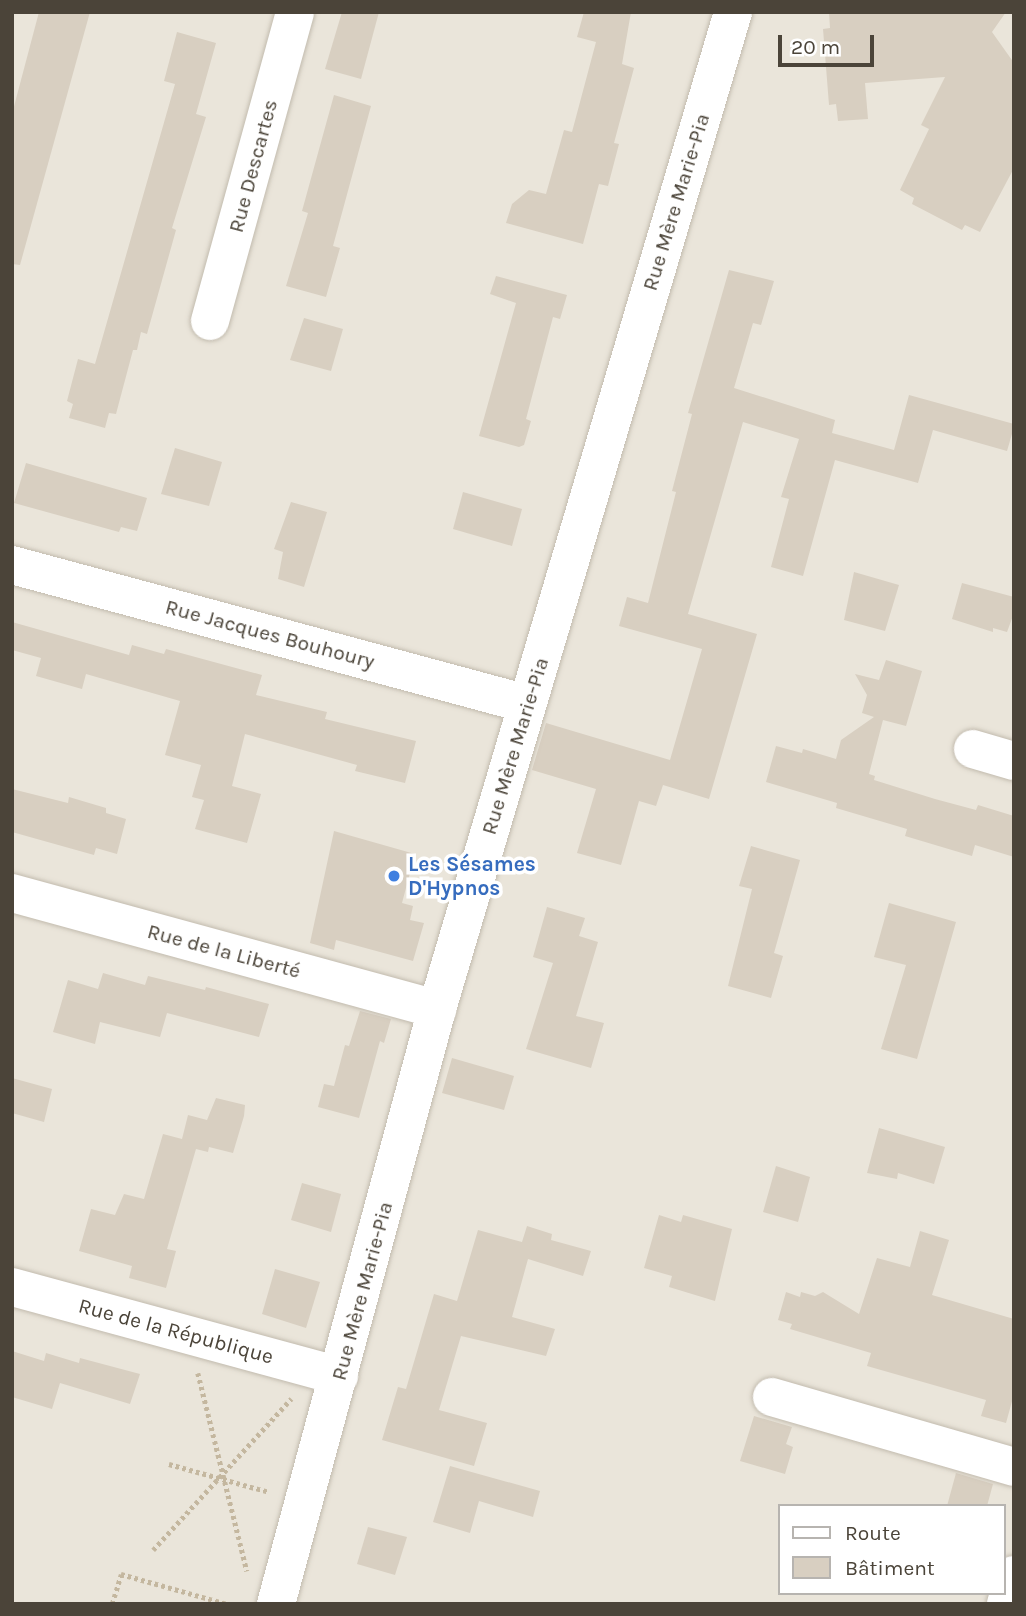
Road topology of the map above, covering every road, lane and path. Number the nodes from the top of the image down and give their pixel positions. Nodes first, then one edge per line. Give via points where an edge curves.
1 (295, 12) edge
2 (733, 12) edge
3 (210, 321) dead end
4 (12, 565) edge
5 (527, 704) junction
6 (973, 749) dead end
7 (1014, 761) edge
8 (12, 893) edge
9 (437, 1009) junction
10 (12, 1287) edge
11 (196, 1337) junction
12 (323, 1372) junction
13 (772, 1397) dead end
14 (169, 1464) dead end
15 (1014, 1467) edge
16 (222, 1476) junction
17 (304, 1504) junction
18 (153, 1550) dead end
19 (1014, 1575) edge
20 (278, 1598) edge
21 (112, 1604) edge
22 (227, 1604) edge
23 (1006, 1604) edge

1 - 3 street, Rue Descartes
2 - 5 street, Rue Mère Marie-Pia
4 - 5 street, Rue Jacques Bouhoury
5 - 9 street, Rue Mère Marie-Pia
6 - 7 street
8 - 9 street, Rue de la Liberté
9 - 12 street, Rue Mère Marie-Pia
10 - 11 street, Rue de la République
11 - 12 street, Rue de la République
11 - 16 path via 198,1376
12 - 16 path via 299,1391
12 - 17 street, Rue Mère Marie-Pia
13 - 15 street
14 - 16 path
16 - 17 path
16 - 18 path
16 - 20 path via 247,1575
17 - 20 street, Rue Mère Marie-Pia
19 - 23 street
21 - 22 path via 121,1574

